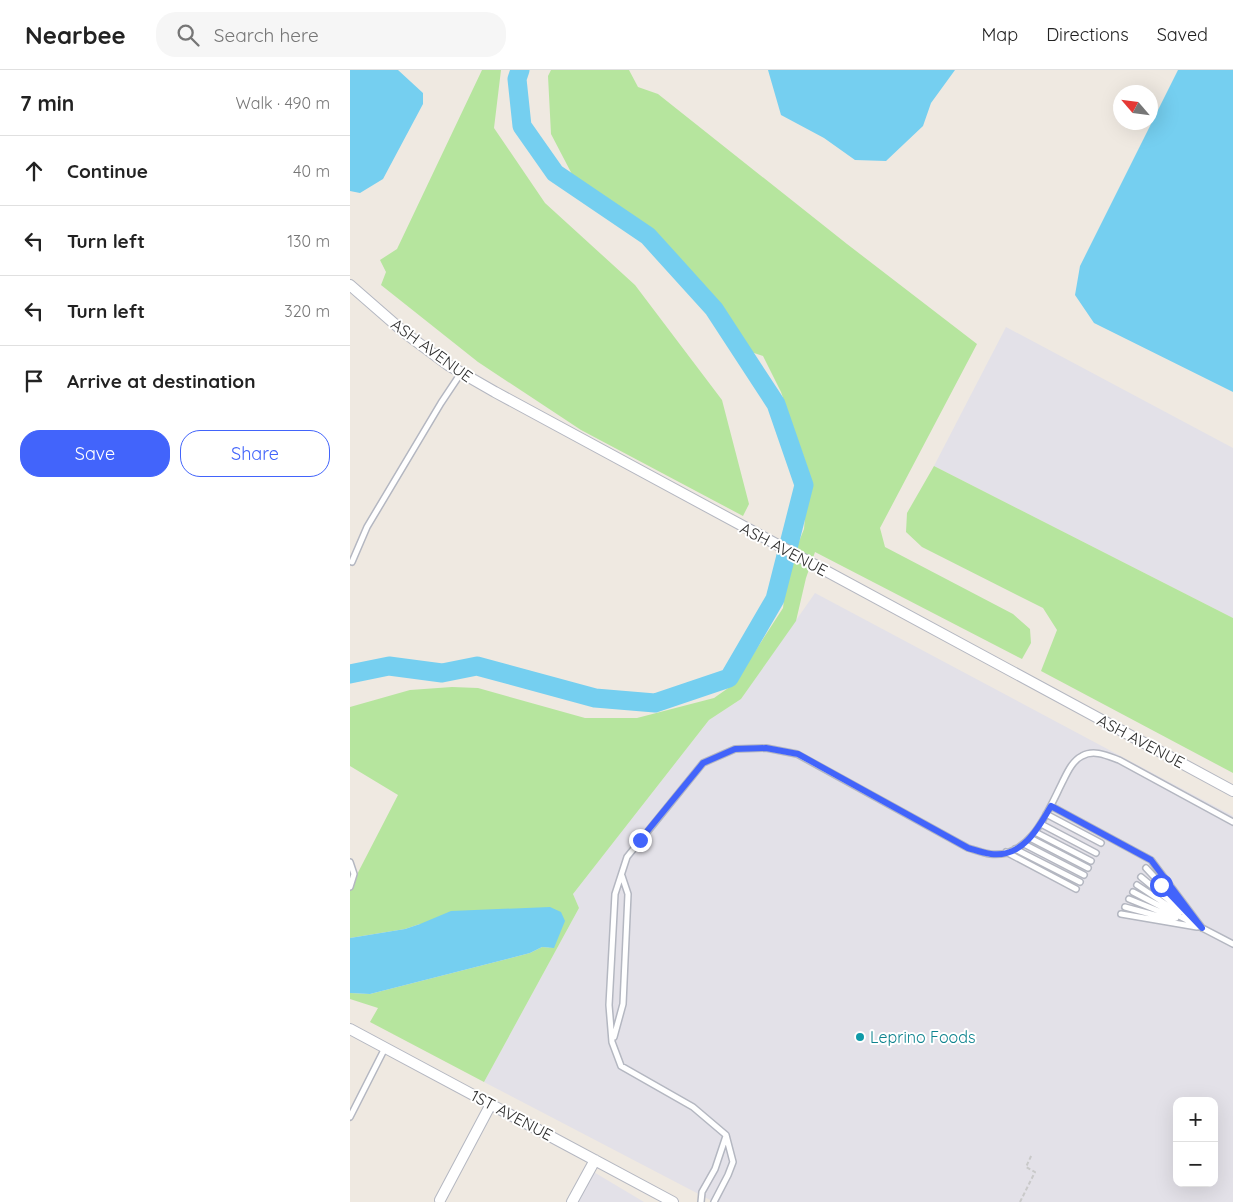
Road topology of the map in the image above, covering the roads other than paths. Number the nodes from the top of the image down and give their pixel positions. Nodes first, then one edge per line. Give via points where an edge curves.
1 (350, 285) edge
2 (461, 373) junction
3 (352, 562) dead end
4 (1233, 791) edge
5 (1051, 806) junction
6 (1046, 814) junction
7 (1233, 822) edge
8 (1040, 824) junction
9 (1035, 832) junction
10 (1030, 838) junction
11 (1102, 843) dead end
12 (1024, 844) junction
13 (1015, 849) junction
14 (1006, 852) junction
15 (1096, 853) dead end
16 (350, 862) edge
17 (1091, 862) dead end
18 (1088, 868) dead end
19 (1146, 868) dead end
20 (622, 875) junction
21 (1084, 875) dead end
22 (1141, 877) dead end
23 (1080, 882) dead end
24 (1137, 885) dead end
25 (350, 887) edge
26 (1076, 889) dead end
27 (1133, 892) dead end
28 (1129, 899) dead end
29 (1125, 906) dead end
30 (1121, 914) dead end
31 (1202, 928) junction
32 (1233, 944) edge
33 (350, 1029) edge
34 (612, 1042) junction
35 (386, 1048) junction
36 (491, 1104) junction
37 (350, 1117) edge
38 (726, 1135) junction
39 (595, 1160) junction
40 (440, 1200) dead end
41 (572, 1202) edge
42 (673, 1202) edge
43 (701, 1202) edge
44 (714, 1202) edge

1 - 2 street, ASH AVENUE via 404,333
2 - 3 lane via 367,527
2 - 4 street, ASH AVENUE
5 - 6 lane
5 - 7 lane via 1070,766 1083,755 1099,753 1119,760
5 - 31 lane via 1151,860
6 - 8 lane
6 - 11 lane
8 - 9 lane
8 - 15 lane
9 - 10 lane
9 - 17 lane
10 - 12 lane
10 - 18 lane
12 - 13 lane
12 - 21 lane
13 - 14 lane
13 - 23 lane
14 - 20 lane via 992,854 968,848 798,754 766,748 735,749 703,763 628,857
14 - 26 lane
16 - 25 lane via 354,879
19 - 31 lane
20 - 34 lane via 614,903 609,1005
20 - 34 lane via 628,894 623,1004
22 - 31 lane
24 - 31 lane
27 - 31 lane
28 - 31 lane
29 - 31 lane
30 - 31 lane
31 - 32 lane
33 - 35 street, 1ST AVENUE
34 - 38 lane via 621,1066 693,1108
35 - 36 street, 1ST AVENUE
35 - 37 lane
36 - 39 street, 1ST AVENUE
36 - 40 street
38 - 43 lane via 702,1192
38 - 44 lane via 733,1162
39 - 41 street
39 - 42 street, 1ST AVENUE

